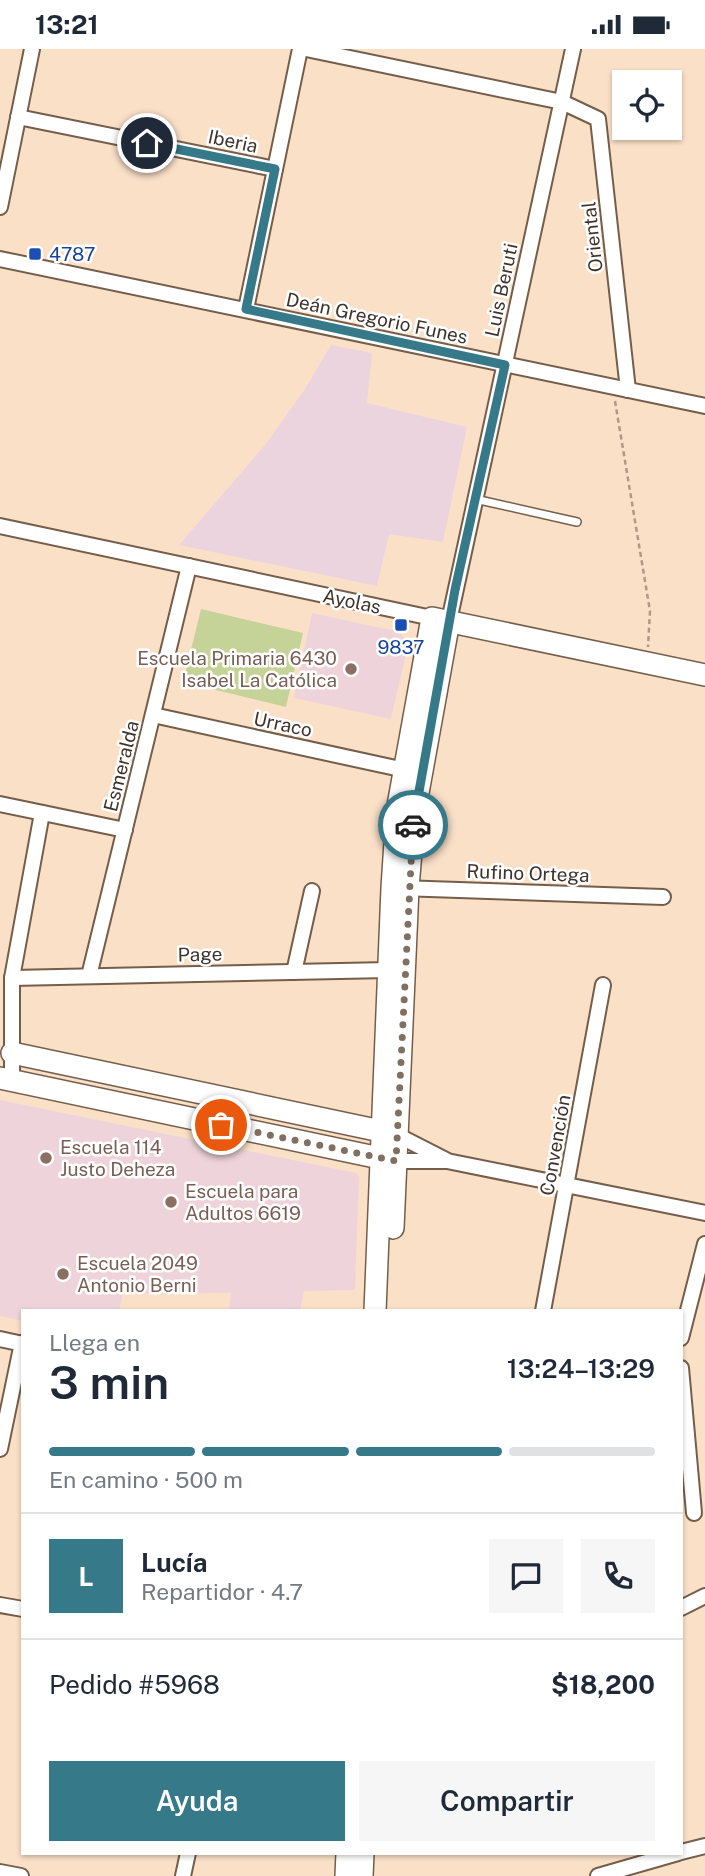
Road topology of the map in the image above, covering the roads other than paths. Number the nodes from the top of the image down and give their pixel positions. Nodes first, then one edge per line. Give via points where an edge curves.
1 (33, 49) edge
2 (300, 49) edge
3 (306, 49) edge
4 (573, 49) edge
5 (562, 102) junction
6 (19, 117) junction
7 (275, 169) junction
8 (0, 207) edge
9 (0, 259) edge
10 (246, 309) junction
11 (505, 365) junction
12 (628, 390) junction
13 (705, 406) edge
14 (475, 499) junction
15 (577, 523) dead end
16 (0, 526) edge
17 (189, 566) junction
18 (441, 619) junction
19 (705, 674) edge
20 (153, 715) junction
21 (405, 770) junction
22 (0, 804) edge
23 (42, 813) junction
24 (125, 830) junction
25 (400, 888) junction
26 (312, 891) dead end
27 (663, 897) dead end
28 (389, 970) junction
29 (294, 972) junction
30 (89, 976) junction
31 (12, 978) junction
32 (603, 985) dead end
33 (12, 1053) junction
34 (6, 1080) edge
35 (390, 1133) junction
36 (389, 1160) junction
37 (447, 1161) junction
38 (567, 1185) junction
39 (705, 1213) edge
40 (705, 1244) edge
41 (375, 1309) edge
42 (388, 1309) edge
43 (543, 1309) edge
44 (683, 1330) edge
45 (0, 1339) edge
46 (21, 1344) edge
47 (21, 1349) edge
48 (683, 1390) edge
49 (0, 1449) edge
50 (694, 1513) dead end
51 (705, 1596) edge
52 (0, 1605) edge
53 (683, 1607) edge
54 (21, 1609) edge
55 (705, 1846) edge
56 (683, 1852) edge
57 (188, 1855) edge
58 (347, 1855) edge
59 (363, 1855) edge
60 (671, 1855) edge
61 (633, 1865) edge
62 (0, 1872) edge
63 (22, 1876) edge
64 (183, 1876) edge
65 (346, 1876) edge
66 (362, 1876) edge
67 (598, 1876) edge

1 - 6 street
2 - 7 street
3 - 5 street
4 - 5 street, Luis Beruti
5 - 11 street, Luis Beruti
5 - 12 street, Oriental via 598,119
6 - 7 street, Iberia
6 - 8 street
7 - 10 street
9 - 10 street, Deán Gregorio Funes
10 - 11 street, Deán Gregorio Funes
11 - 12 street, Deán Gregorio Funes
11 - 14 street, Luis Beruti
12 - 13 street, Deán Gregorio Funes
14 - 15 lane
14 - 18 street, Luis Beruti
16 - 17 street, Ayolas
17 - 18 street, Ayolas
17 - 20 street, Esmeralda
18 - 19 street, Ayolas
18 - 21 street
18 - 25 street
20 - 21 street, Urraco
20 - 24 street, Esmeralda
21 - 25 street via 397,811
22 - 23 street
23 - 24 street
23 - 31 street
24 - 30 street, Esmeralda
25 - 27 street, Rufino Ortega
25 - 28 street
25 - 35 street
26 - 29 street
28 - 29 street, Page
28 - 35 street
29 - 30 street, Page
30 - 31 street, Page
31 - 33 street
32 - 38 street, Convención
33 - 34 street
33 - 35 street
34 - 36 street
35 - 36 street
35 - 37 street
36 - 37 street
36 - 41 street
36 - 42 street
37 - 38 street
38 - 39 street
38 - 43 street, Convención
40 - 44 street
45 - 46 street
47 - 49 street
48 - 50 street
51 - 53 street
52 - 54 street
55 - 56 street
57 - 64 street
58 - 65 street
59 - 66 street
60 - 61 street
61 - 67 street
62 - 63 street

